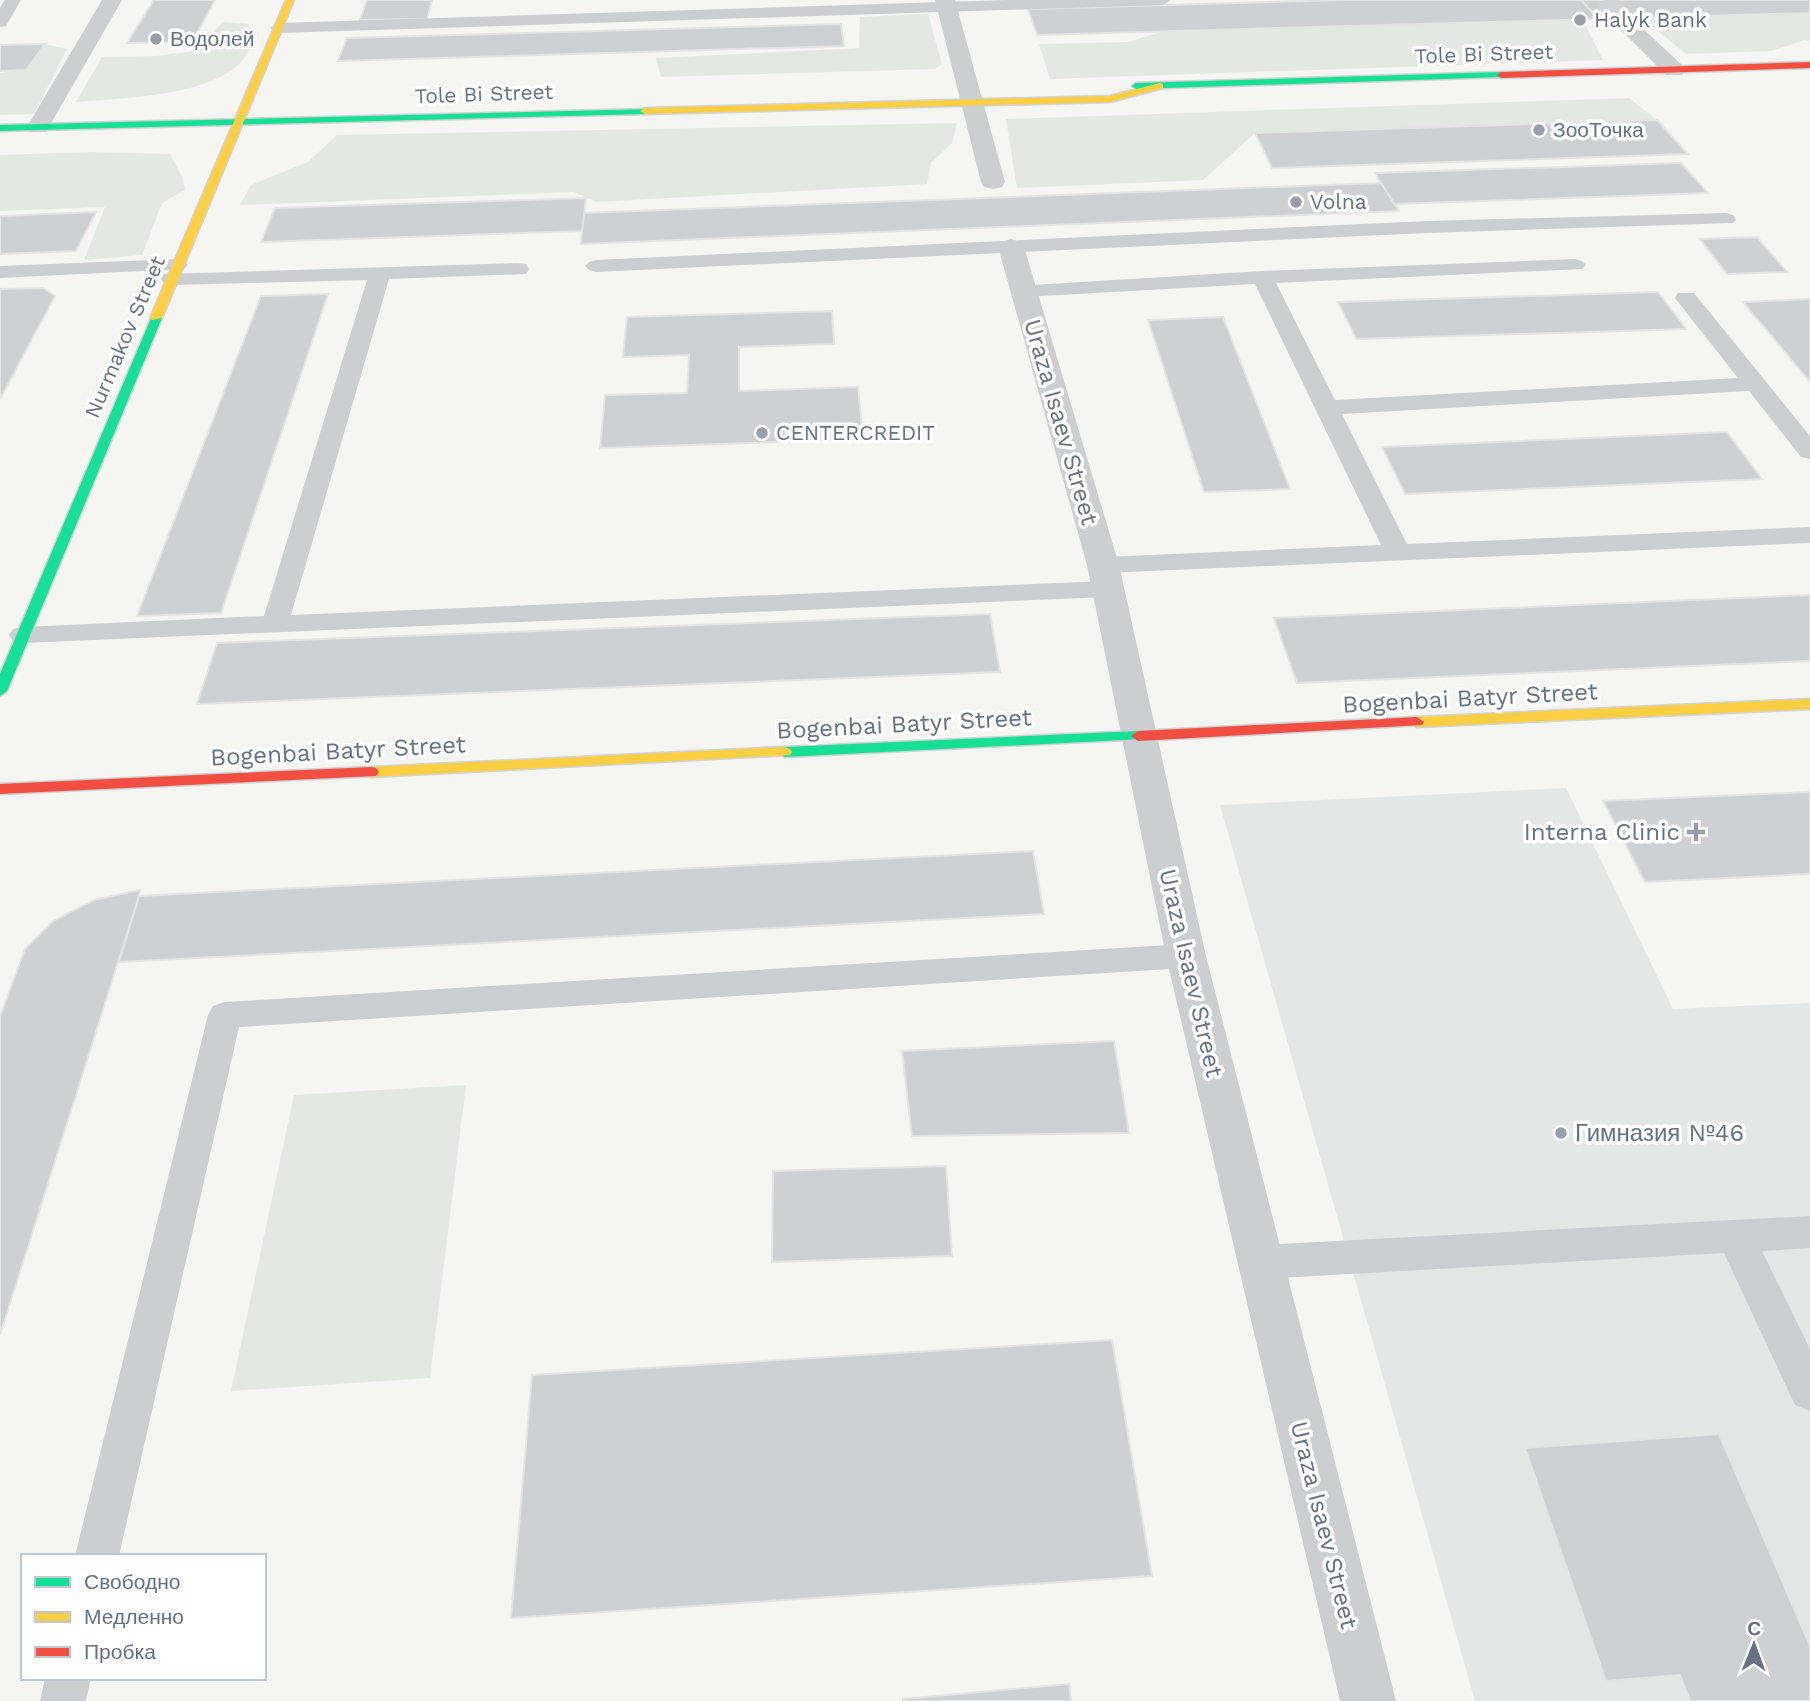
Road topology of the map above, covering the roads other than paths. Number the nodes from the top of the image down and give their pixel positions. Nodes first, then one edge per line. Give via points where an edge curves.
1 (13, 0) edge
2 (112, 0) edge
3 (290, 0) edge
4 (474, 0) edge
5 (595, 0) edge
6 (1163, 0) edge
7 (946, 4) edge
8 (593, 18) junction
9 (1621, 19) tunnel mouth
10 (0, 22) edge
11 (470, 22) junction
12 (278, 28) junction
13 (1810, 65) edge
14 (1674, 70) junction
15 (970, 101) junction
16 (237, 122) junction
17 (38, 127) junction
18 (0, 128) edge
19 (993, 181) dead end
20 (1726, 219) dead end
21 (1011, 247) junction
22 (596, 265) dead end
23 (1575, 265) dead end
24 (518, 269) dead end
25 (0, 272) edge
26 (175, 272) junction
27 (380, 273) junction
28 (1262, 277) junction
29 (1024, 291) junction
30 (1686, 298) dead end
31 (1756, 384) junction
32 (1327, 408) junction
33 (1810, 452) edge
34 (1810, 535) edge
35 (1398, 553) junction
36 (1105, 577) junction
37 (275, 624) junction
38 (23, 635) junction
39 (0, 691) edge
40 (1810, 704) edge
41 (1138, 736) junction
42 (0, 789) edge
43 (1186, 956) junction
44 (1810, 1232) edge
45 (1736, 1237) junction
46 (1260, 1262) junction
47 (1810, 1392) edge
48 (97, 1554) edge
49 (68, 1680) edge
50 (63, 1701) edge
51 (1368, 1701) edge

1 - 10 lane
2 - 17 street
3 - 12 street, Nurmakov Street
4 - 11 lane
5 - 8 lane
6 - 7 lane
7 - 8 lane
7 - 15 street
8 - 11 lane
9 - 14 street
11 - 12 lane
12 - 16 street, Nurmakov Street
13 - 14 street, Tole Bi Street
14 - 15 street, Tole Bi Street via 1160,86 1110,99
15 - 16 street, Tole Bi Street
15 - 19 street
16 - 17 street, Tole Bi Street
16 - 26 street, Nurmakov Street
17 - 18 street, Tole Bi Street
20 - 21 lane via 1427,227
21 - 22 lane
21 - 29 street, Uraza Isaev Street
23 - 28 lane
24 - 27 lane
25 - 26 lane
26 - 27 lane
26 - 38 street, Nurmakov Street
27 - 37 lane
28 - 29 lane
28 - 32 lane
29 - 36 street, Uraza Isaev Street
30 - 31 lane
31 - 32 lane
31 - 33 lane
32 - 35 lane
34 - 35 lane
35 - 36 lane
36 - 37 lane
36 - 41 street, Uraza Isaev Street
37 - 38 lane
38 - 39 street, Nurmakov Street
40 - 41 street, Bogenbai Batyr Street
41 - 42 street, Bogenbai Batyr Street
41 - 43 street, Uraza Isaev Street
43 - 46 street, Uraza Isaev Street
43 - 48 lane via 225,1014
44 - 45 lane
45 - 46 lane
45 - 47 lane
46 - 51 street, Uraza Isaev Street
49 - 50 lane

